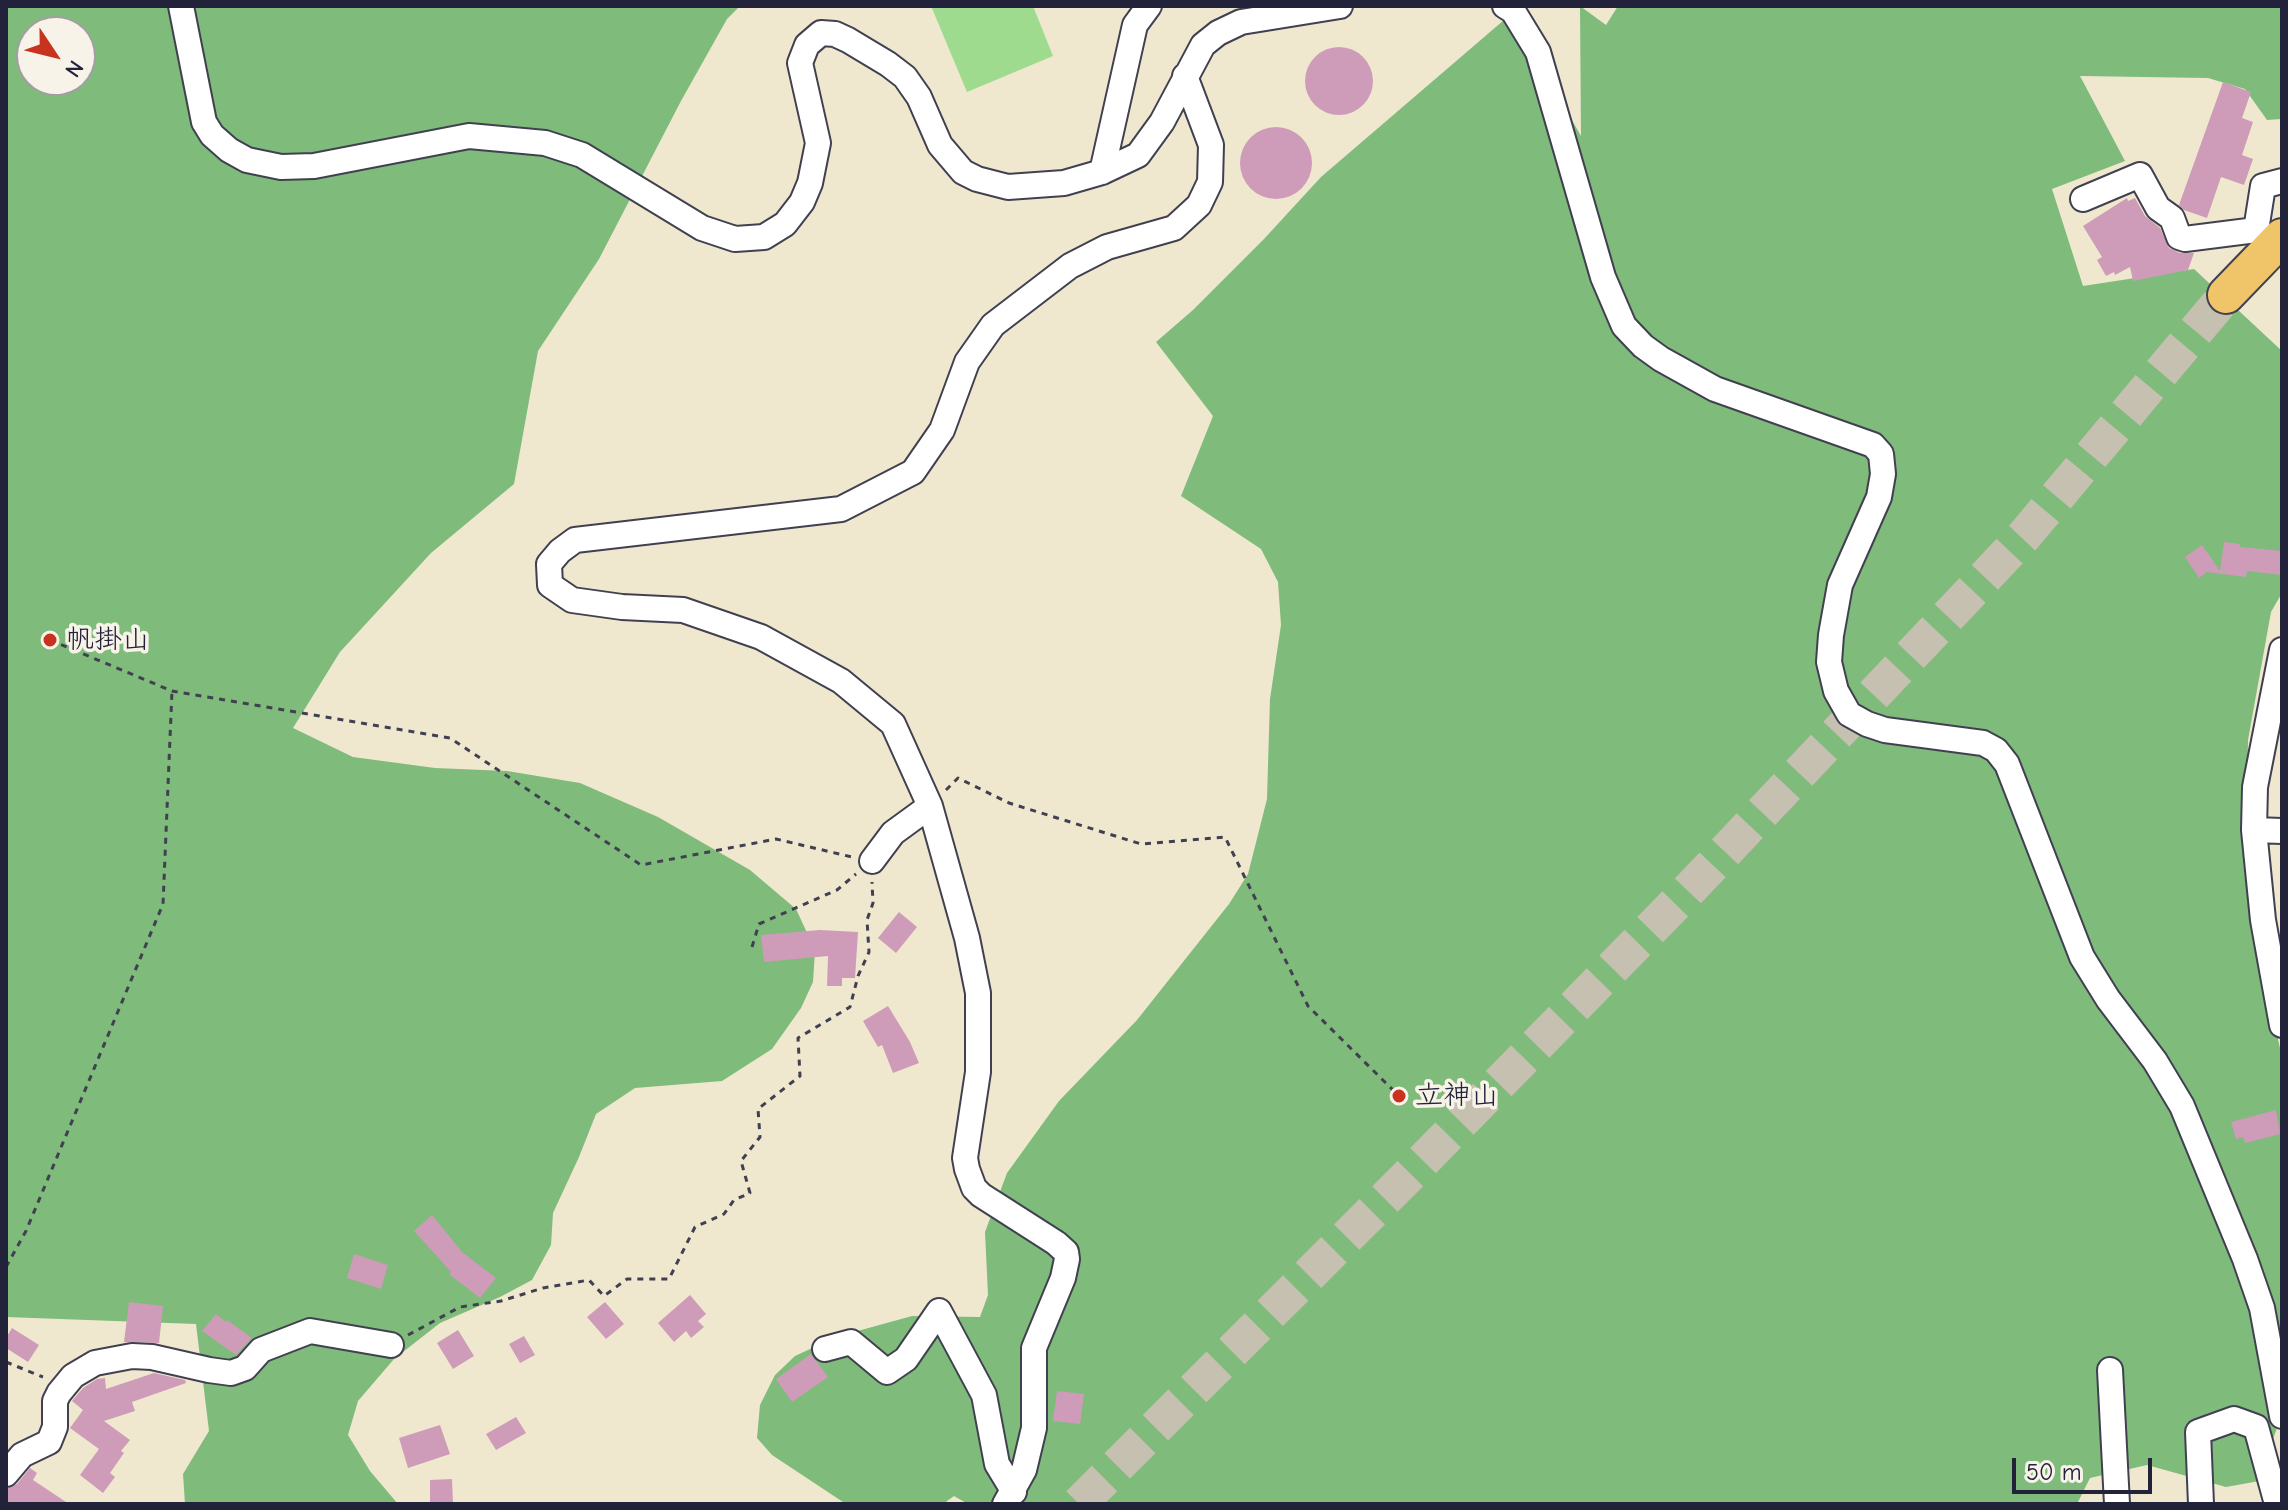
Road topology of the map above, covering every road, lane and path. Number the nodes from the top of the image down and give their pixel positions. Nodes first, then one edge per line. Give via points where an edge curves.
1 (181, 6) edge
2 (1149, 6) edge
3 (1340, 6) edge
4 (1512, 8) edge
5 (1185, 76) junction
6 (1102, 172) junction
7 (2282, 181) edge
8 (2083, 199) dead end
9 (2280, 246) edge
10 (2226, 295) tunnel mouth
11 (50, 640) dead end
12 (2282, 650) edge
13 (172, 691) junction
14 (930, 806) junction
15 (2254, 830) junction
16 (2282, 831) edge
17 (872, 861) junction
18 (752, 947) dead end
19 (2282, 1025) edge
20 (1399, 1096) dead end
21 (6, 1267) edge
22 (391, 1345) joint
23 (825, 1349) dead end
24 (6, 1362) edge
25 (2110, 1370) dead end
26 (65, 1385) junction
27 (2282, 1416) edge
28 (6, 1474) edge
29 (1009, 1498) edge
30 (2117, 1504) edge
31 (2201, 1504) edge
32 (2277, 1504) edge

1 - 6 street via 204,122 212,135 247,160 281,167 314,166 469,136 545,143 582,155 702,228 735,239 764,237 785,224 810,183 818,143 800,63 807,45 821,33 848,40 905,77 940,145 963,172 977,179 1008,187 1064,183
2 - 6 street via 1135,25
3 - 5 street via 1241,22 1203,45
4 - 27 street via 1538,52 1603,277 1624,326 1661,359 1715,389 1873,445 1881,454 1879,497 1840,585 1829,662 1836,691 1849,714 1867,724 1983,743 2007,764 2082,957 2182,1106 2262,1308
5 - 6 street via 1138,155
5 - 14 street via 1211,145 1210,182 1199,205 1174,228 1107,247 1070,266 993,325 967,362 942,430 913,472 841,509 575,540 549,564 550,585 572,600 683,610 761,637 841,681 893,724
7 - 8 street via 2263,186 2256,230 2185,239 2158,208 2140,175
9 - 10 highway
11 - 13 path
12 - 15 street via 2255,787
13 - 17 path via 450,738 641,865 776,839
13 - 21 path via 163,904 26,1231
14 - 17 street via 893,833
14 - 20 path via 958,778 1009,803 1141,844 1225,837 1308,1006
14 - 29 street via 978,993 978,1072 967,1169 981,1195 1056,1243 1067,1259 1034,1348 1034,1428 1024,1470
15 - 16 street
15 - 19 street
17 - 18 path via 837,890 759,924
17 - 22 path via 869,952 850,1007 798,1038 800,1076 758,1109 760,1137 741,1161 750,1193 734,1200 724,1214 695,1227 669,1279 627,1279 604,1296 589,1280 460,1307
22 - 26 street via 310,1331 261,1350 245,1368 231,1373 132,1356 95,1363
23 - 29 street via 851,1342 887,1372 906,1359 939,1311 984,1395
24 - 26 path
25 - 30 street
26 - 28 street via 55,1401 49,1442 22,1455
31 - 32 street via 2198,1432 2234,1419 2256,1427

